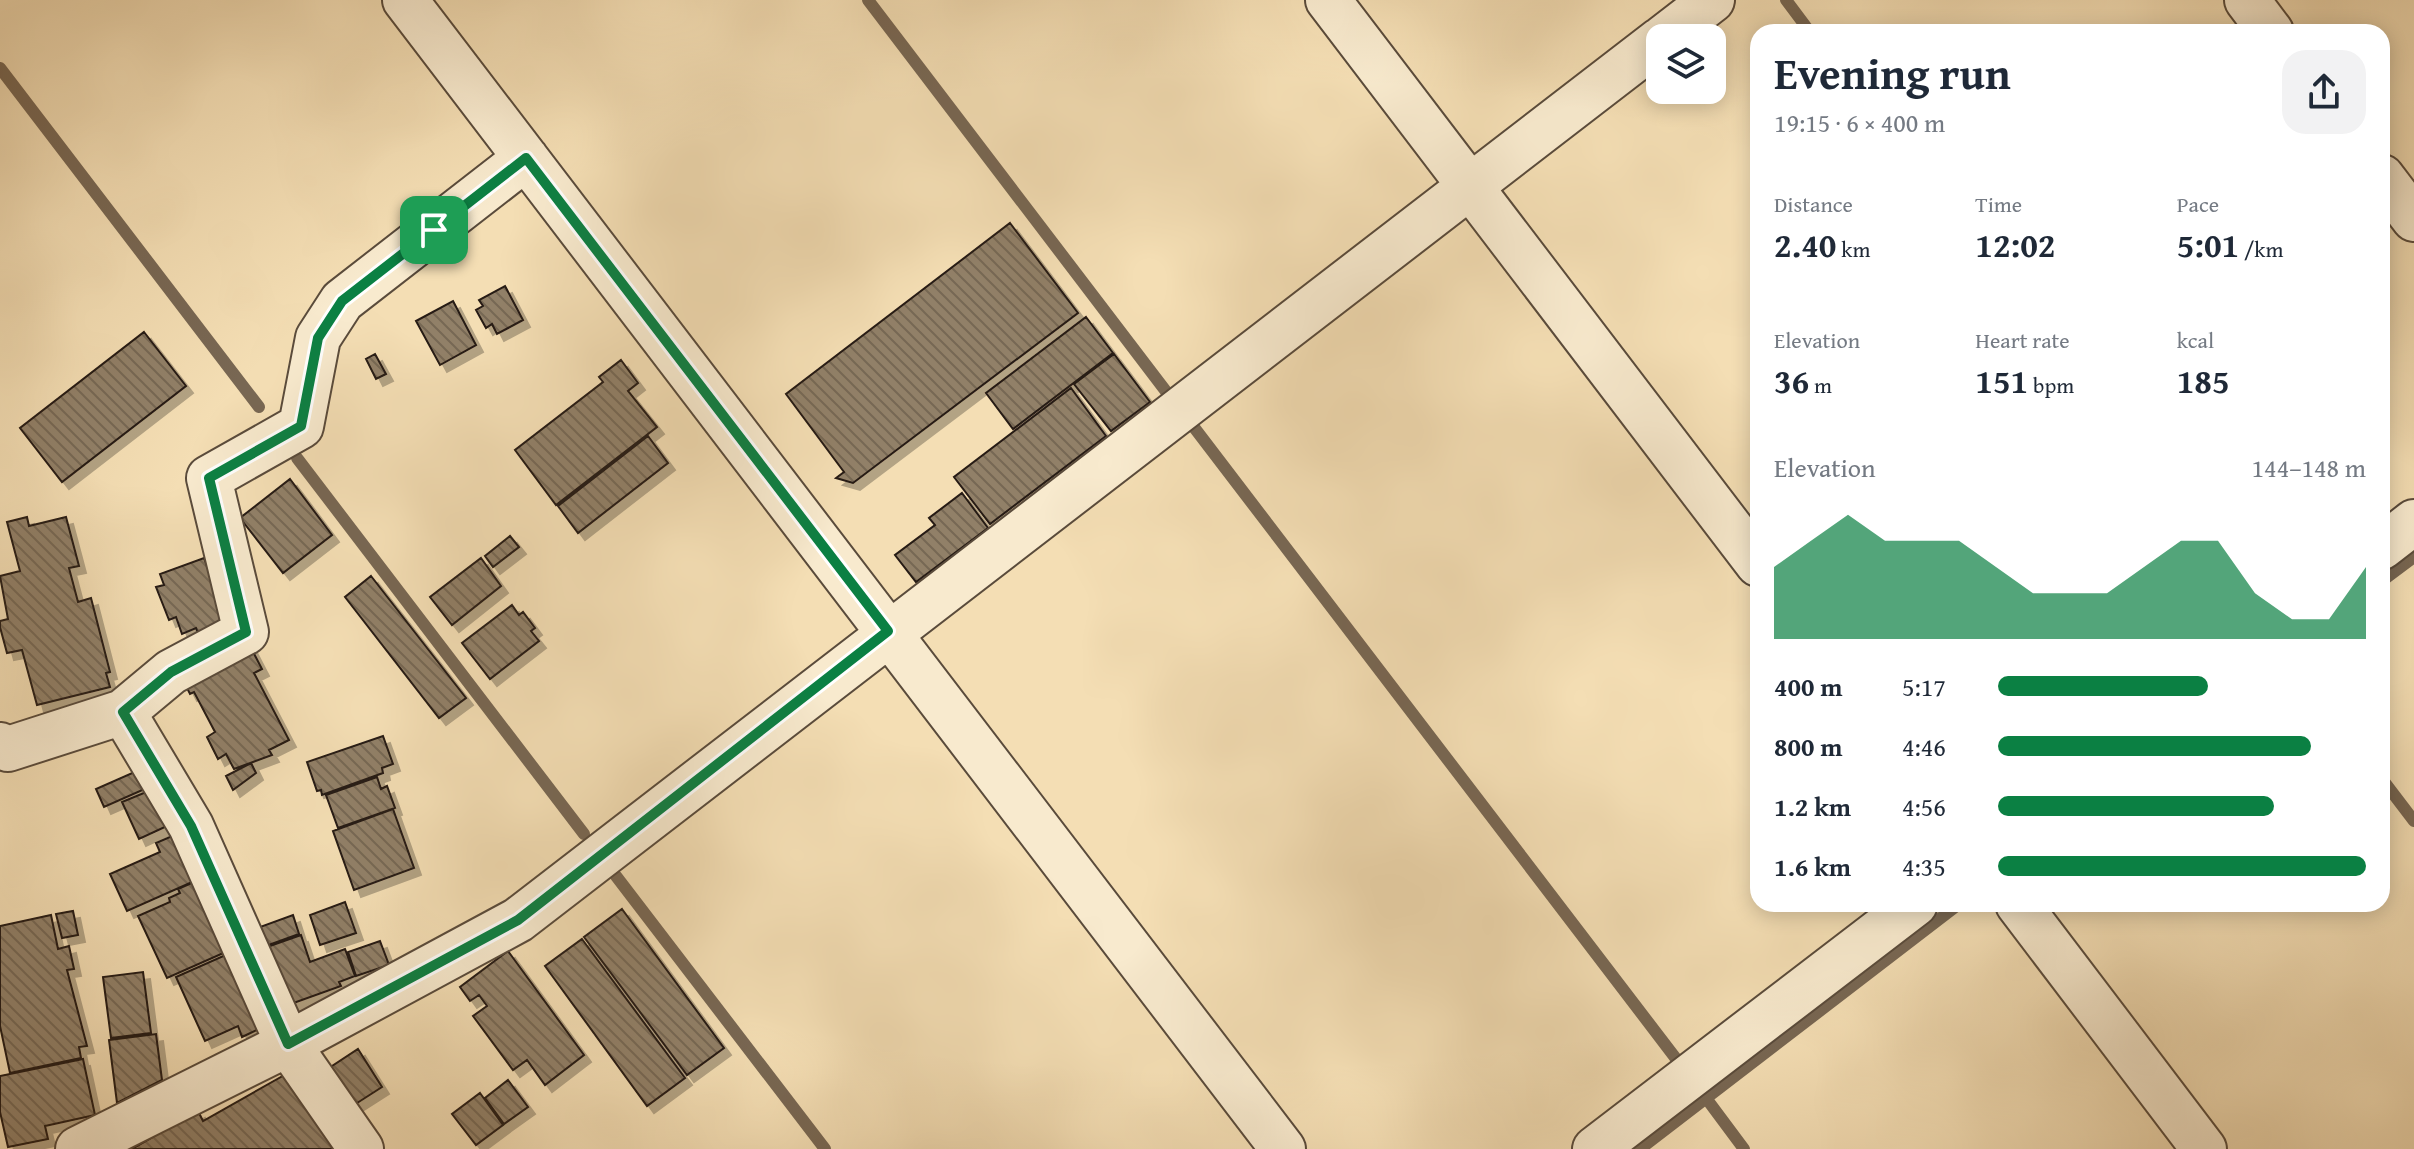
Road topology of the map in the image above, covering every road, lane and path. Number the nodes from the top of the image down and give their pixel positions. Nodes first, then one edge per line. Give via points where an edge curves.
1 (405, 0) edge
2 (1328, 0) edge
3 (1712, 0) edge
4 (2247, 0) edge
5 (1681, 24) edge
6 (2265, 24) edge
7 (1646, 51) edge
8 (526, 158) junction
9 (1470, 186) junction
10 (2390, 188) edge
11 (2414, 219) edge
12 (2414, 522) edge
13 (2390, 541) edge
14 (1750, 554) edge
15 (888, 631) junction
16 (123, 712) junction
17 (0, 745) edge
18 (1905, 912) edge
19 (2024, 912) edge
20 (288, 1044) junction
21 (78, 1149) edge
22 (361, 1149) edge
23 (1283, 1149) edge
24 (1595, 1149) edge
25 (2204, 1149) edge

1 - 8 street
2 - 9 street
3 - 5 street
4 - 6 street
7 - 9 street
8 - 15 street
8 - 16 street via 342,301 318,338 301,426 209,478 246,632 171,672
9 - 14 street
9 - 15 street
10 - 11 street
12 - 13 street
15 - 20 street via 518,920
15 - 23 street
16 - 17 street via 8,749
16 - 20 street via 191,826
18 - 24 street
19 - 25 street
20 - 21 street
20 - 22 street

